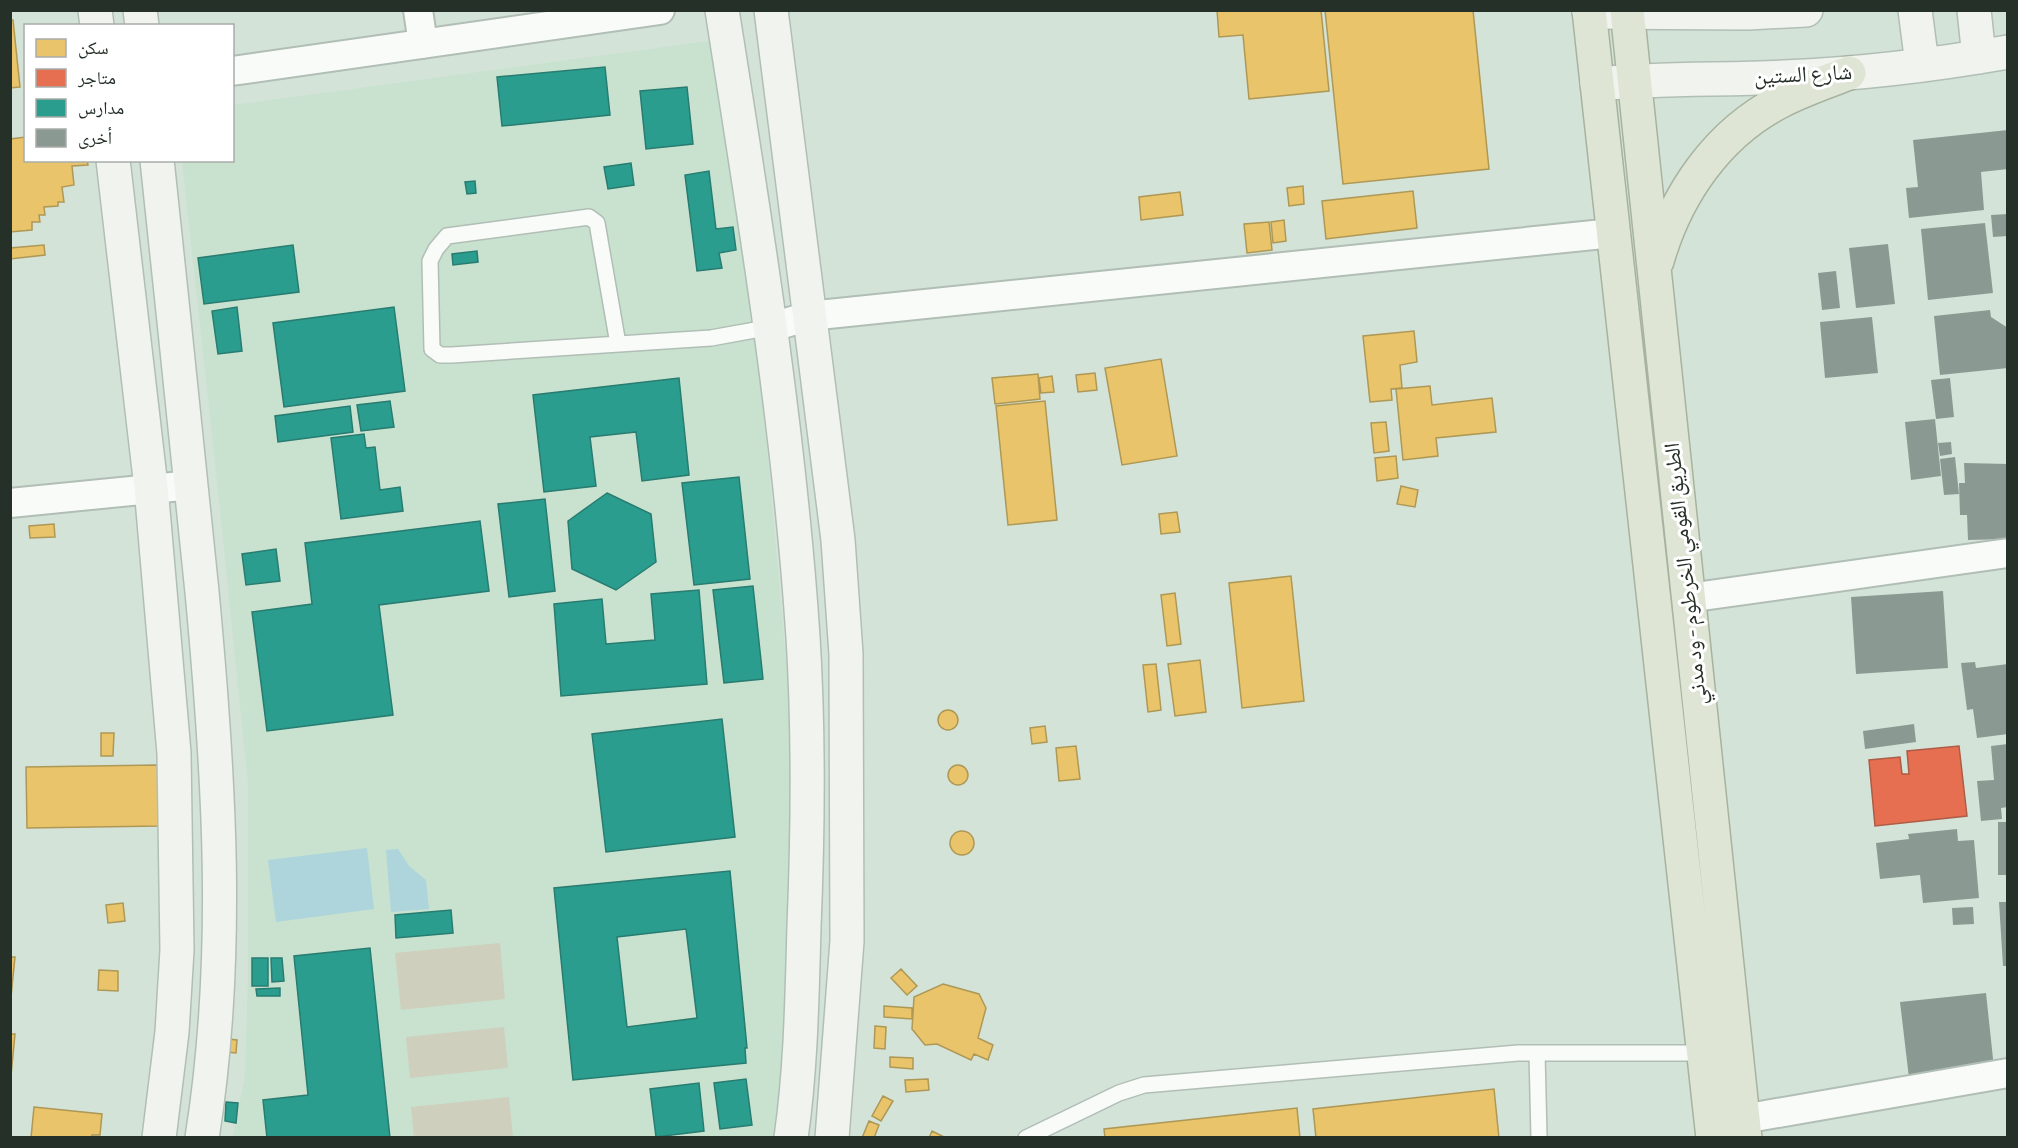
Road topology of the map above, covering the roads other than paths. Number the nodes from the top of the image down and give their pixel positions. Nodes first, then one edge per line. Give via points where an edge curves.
1 (418, 10) edge
2 (660, 10) edge
3 (722, 10) edge
4 (771, 10) edge
5 (1806, 10) edge
6 (1915, 10) edge
7 (1974, 10) edge
8 (1589, 11) edge
9 (1627, 11) edge
10 (423, 44) junction
11 (1993, 55) edge
12 (1922, 64) junction
13 (234, 71) edge
14 (1849, 73) junction
15 (1634, 80) junction
16 (1597, 84) junction
17 (113, 162) edge
18 (157, 162) edge
19 (1613, 233) junction
20 (1654, 274) junction
21 (809, 316) junction
22 (772, 327) junction
23 (618, 344) junction
24 (192, 484) junction
25 (151, 488) junction
26 (10, 503) edge
27 (2007, 553) edge
28 (1688, 598) junction
29 (1537, 1053) junction
30 (1703, 1053) junction
31 (2007, 1073) edge
32 (1744, 1128) edge
33 (159, 1137) edge
34 (202, 1137) edge
35 (791, 1137) edge
36 (832, 1137) edge
37 (1026, 1137) edge
38 (1539, 1137) edge
39 (1713, 1137) edge

1 - 10 street
2 - 10 street
3 - 22 street
4 - 21 street
5 - 9 street
6 - 12 street
7 - 11 street
8 - 9 street
8 - 16 highway, الطريق القومي الخرطوم - ود مدني
9 - 15 highway, الطريق القومي الخرطوم - ود مدني
10 - 13 street
11 - 12 street, شارع الستين
12 - 14 street, شارع الستين
14 - 15 street, شارع الستين
14 - 20 highway via 1780,102 1726,141 1699,170 1676,208
15 - 16 street, شارع الستين
15 - 20 highway, الطريق القومي الخرطوم - ود مدني
16 - 19 highway, الطريق القومي الخرطوم - ود مدني
17 - 25 street
18 - 24 street
19 - 21 street
19 - 30 highway, الطريق القومي الخرطوم - ود مدني
20 - 28 highway, الطريق القومي الخرطوم - ود مدني
21 - 22 street
21 - 36 street via 838,540 846,654 847,941
22 - 23 lane via 711,338
22 - 35 street via 797,564 807,758 800,1043
23 - 23 lane via 597,223 589,217 447,236 430,261 432,349 440,355
24 - 25 street
24 - 34 street via 217,776 219,961 216,1032
25 - 26 street
25 - 33 street via 174,753 177,950
27 - 28 street
28 - 32 highway, الطريق القومي الخرطوم - ود مدني
29 - 30 lane
29 - 37 lane via 1144,1085
29 - 38 lane
30 - 39 highway, الطريق القومي الخرطوم - ود مدني
31 - 32 street

